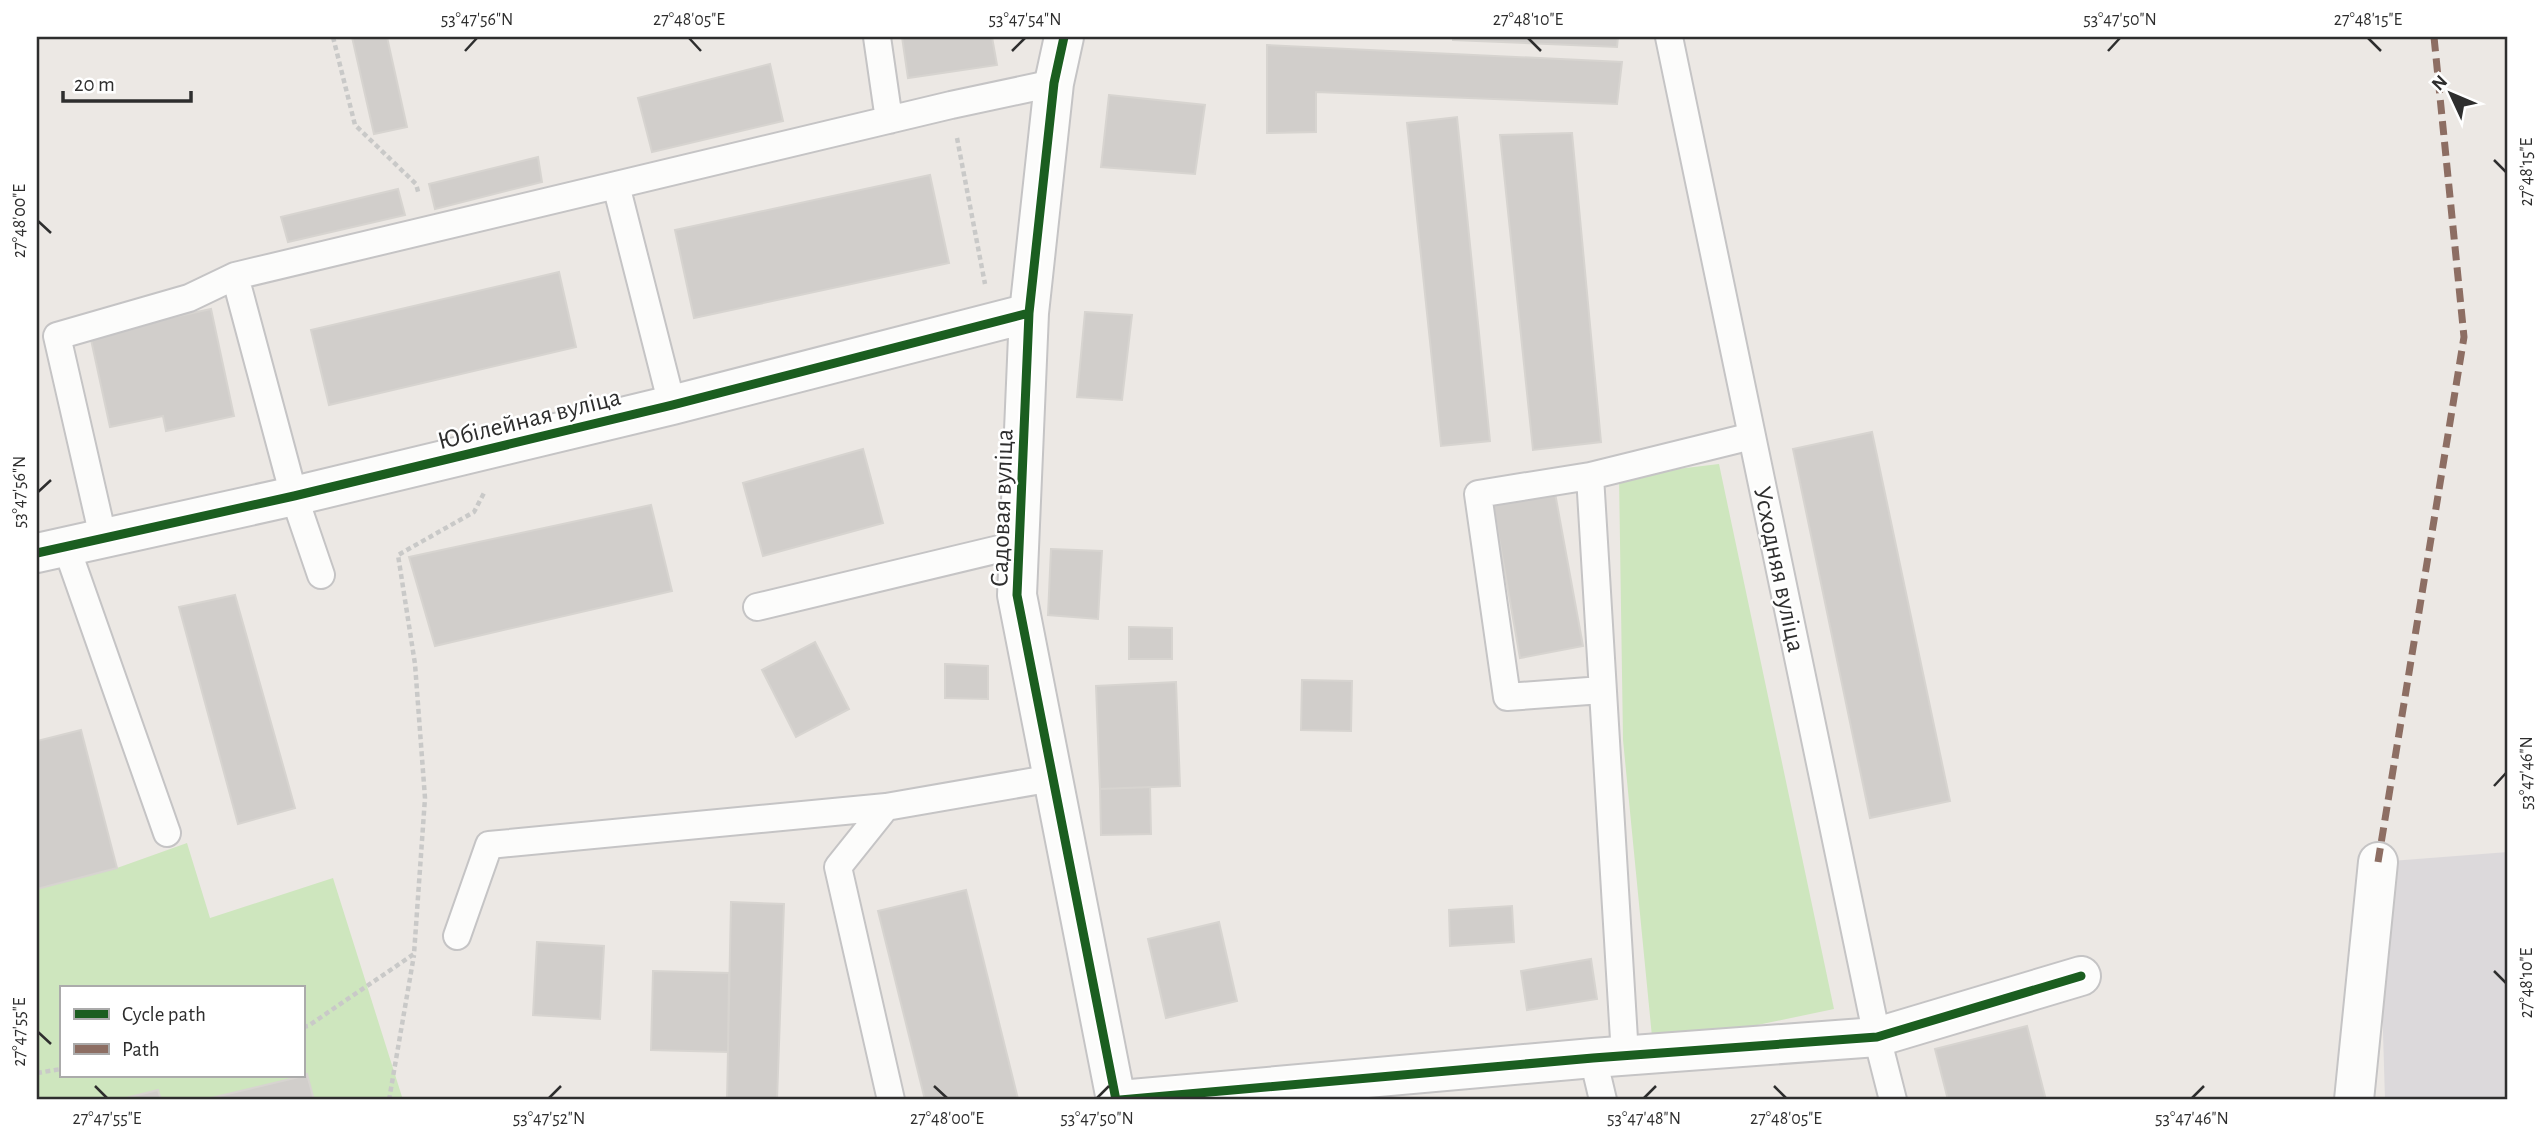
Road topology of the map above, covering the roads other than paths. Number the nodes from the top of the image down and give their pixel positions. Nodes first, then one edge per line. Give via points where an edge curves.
1 (877, 37) edge
2 (1063, 37) edge
3 (1669, 37) edge
4 (1054, 83) junction
5 (889, 120) junction
6 (616, 185) junction
7 (235, 276) junction
8 (1011, 318) junction
9 (672, 405) junction
10 (1752, 436) junction
11 (1590, 476) junction
12 (293, 496) junction
13 (103, 537) junction
14 (1020, 544) junction
15 (52, 550) edge
16 (321, 575) dead end
17 (757, 607) dead end
18 (1602, 690) junction
19 (1053, 778) junction
20 (886, 807) junction
21 (167, 833) dead end
22 (2378, 862) dead end
23 (457, 936) dead end
24 (2081, 976) dead end
25 (1877, 1037) junction
26 (1609, 1057) junction
27 (891, 1100) edge
28 (1118, 1100) edge
29 (1603, 1100) edge
30 (1893, 1100) edge
31 (2354, 1100) edge

1 - 5 lane
2 - 4 street, Садовая вуліца
3 - 10 lane, Усходняя вуліца
4 - 5 lane
4 - 8 street, Садовая вуліца
5 - 6 lane
6 - 7 lane
6 - 9 lane
7 - 12 lane
7 - 13 lane via 189,298 57,336
8 - 9 street, Юбілейная вуліца
8 - 14 street, Садовая вуліца
9 - 12 street, Юбілейная вуліца
10 - 11 lane
10 - 25 lane, Усходняя вуліца
11 - 18 lane
11 - 18 lane via 1478,494 1507,697
12 - 13 street, Юбілейная вуліца
12 - 16 lane
13 - 15 street, Юбілейная вуліца
14 - 17 lane
14 - 19 street, Садовая вуліца via 1017,595
15 - 21 lane
18 - 26 lane
19 - 20 lane
19 - 28 street, Садовая вуліца
20 - 23 lane via 489,845
20 - 27 lane via 838,867
22 - 31 street
24 - 25 street
25 - 26 street
25 - 30 lane, Усходняя вуліца
26 - 28 street
26 - 29 lane

